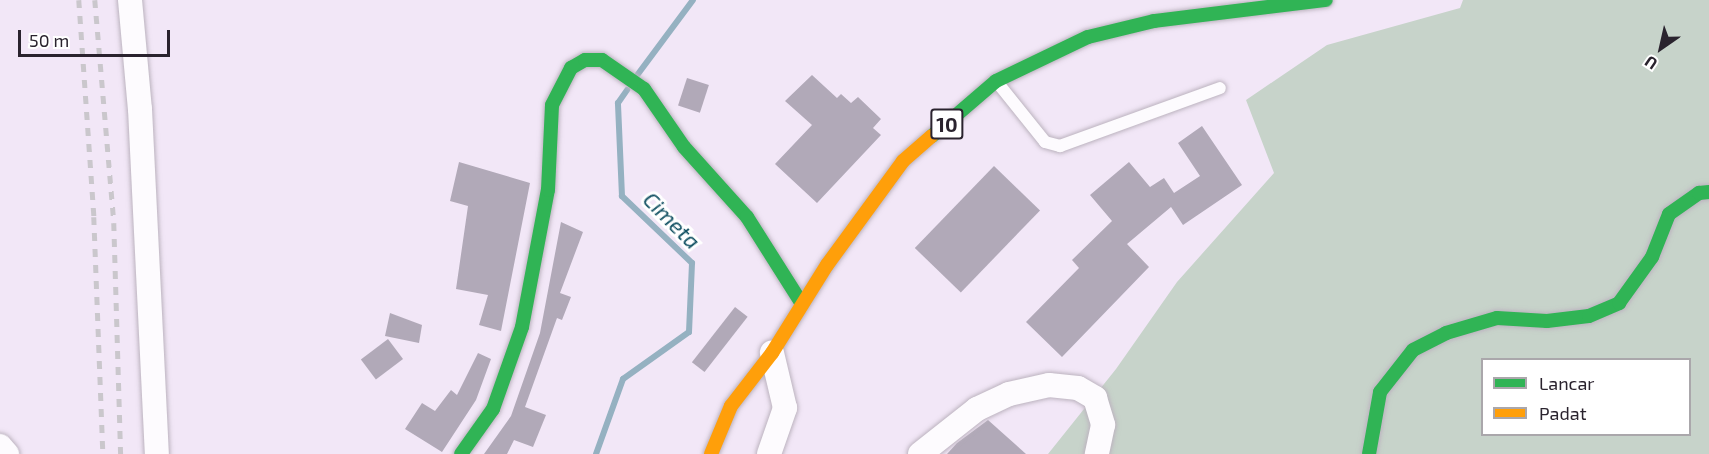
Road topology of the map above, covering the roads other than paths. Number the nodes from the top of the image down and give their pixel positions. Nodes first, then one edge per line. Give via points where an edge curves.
1 (130, 0) edge
2 (1174, 0) edge
3 (1326, 0) edge
4 (1154, 21) junction
5 (996, 81) junction
6 (1220, 88) dead end
7 (1709, 192) edge
8 (802, 304) junction
9 (772, 354) junction
10 (0, 446) edge
11 (7, 454) edge
12 (158, 454) edge
13 (461, 454) edge
14 (711, 454) edge
15 (769, 454) edge
16 (920, 454) edge
17 (1097, 454) edge
18 (1370, 454) edge

1 - 12 street via 140,109
2 - 4 street
3 - 4 main road, 10
4 - 5 main road, 10 via 1088,37
5 - 6 lane via 1045,142 1060,146
5 - 8 main road, 10 via 903,161
7 - 18 main road via 1699,194 1669,214 1652,257 1620,303 1589,316 1547,321 1497,318 1446,333 1413,350 1380,392
8 - 9 main road, 10
8 - 13 main road via 747,217 684,147 644,89 602,60 585,60 571,68 552,105 548,190 522,327 493,409
9 - 14 main road, 10 via 731,406
9 - 15 street via 785,408
10 - 11 street
16 - 17 street via 977,409 1009,394 1049,385 1078,388 1095,398 1103,424

